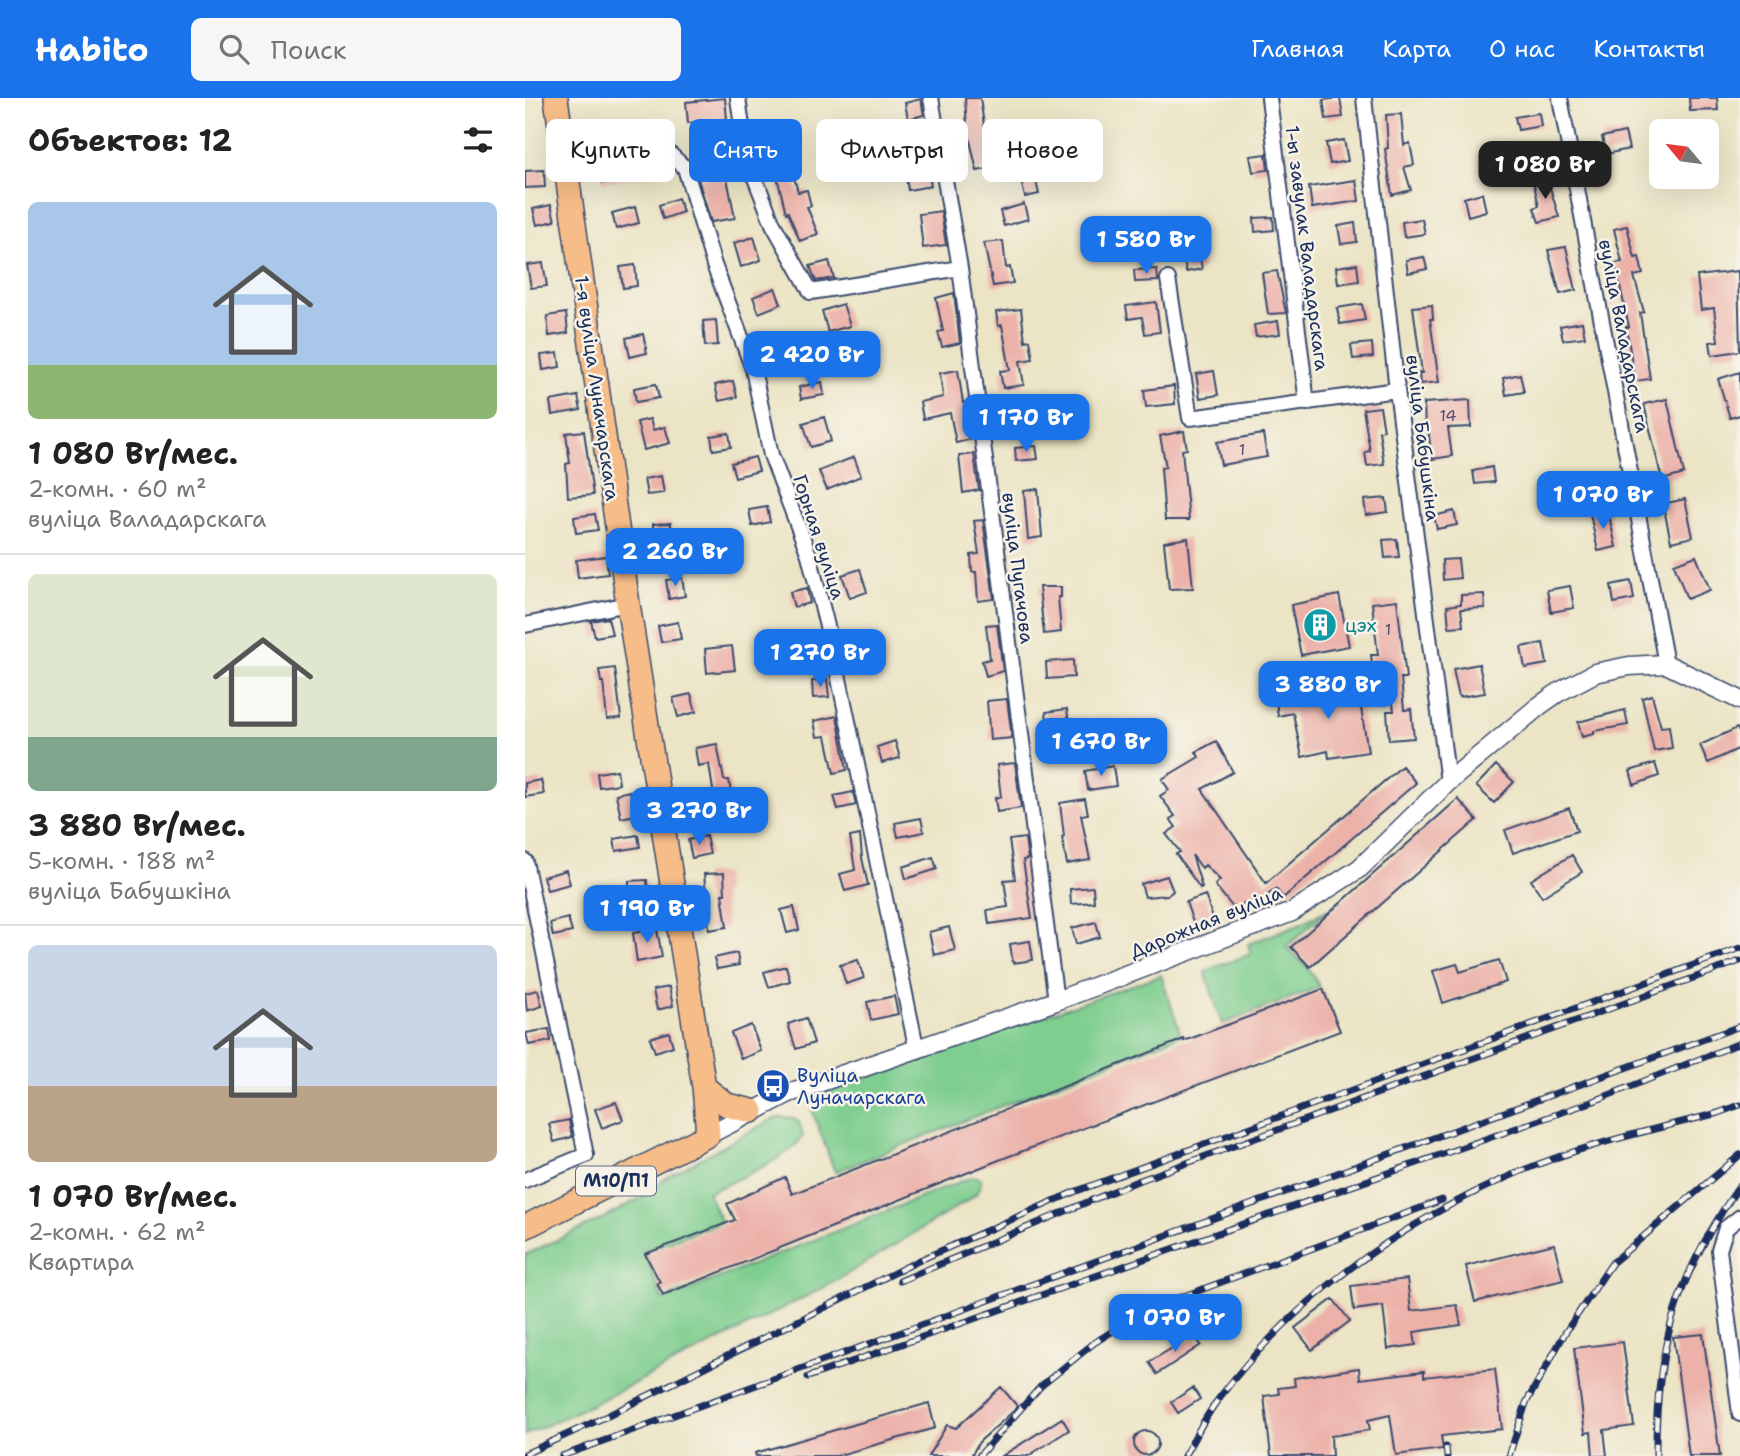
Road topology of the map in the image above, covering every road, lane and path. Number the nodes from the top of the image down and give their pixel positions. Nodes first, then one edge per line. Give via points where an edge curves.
1 (556, 98) edge
2 (738, 98) edge
3 (931, 98) edge
4 (1269, 98) edge
5 (1364, 98) edge
6 (1560, 98) edge
7 (559, 119) edge
8 (741, 119) edge
9 (675, 159) edge
10 (689, 167) edge
11 (685, 168) junction
12 (568, 182) edge
13 (757, 182) edge
14 (960, 268) junction
15 (1168, 279) dead end
16 (1397, 390) junction
17 (1307, 402) junction
18 (628, 604) junction
19 (525, 625) edge
20 (1666, 664) junction
21 (1740, 700) edge
22 (1448, 782) junction
23 (525, 865) edge
24 (1056, 1002) junction
25 (917, 1051) junction
26 (704, 1087) junction
27 (753, 1111) junction
28 (708, 1135) junction
29 (525, 1180) edge
30 (1740, 1217) edge
31 (525, 1227) edge
32 (1740, 1414) edge

1 - 7 main road, 1-я вуліца Луначарскага
2 - 8 street
3 - 14 street, вуліца Пугачова
4 - 17 street, 1-ы завулак Валадарскага
5 - 16 street, вуліца Бабушкіна
6 - 20 street, вуліца Валадарскага
9 - 11 street
10 - 11 street
11 - 25 street, Горная вуліца via 714,265 753,369 771,455 809,555
12 - 18 main road, 1-я вуліца Луначарскага
13 - 14 street via 773,224 811,292
14 - 24 street, вуліца Пугачова
15 - 17 street via 1190,418
16 - 17 street
16 - 22 street, вуліца Бабушкіна
18 - 19 street
18 - 26 main road, 1-я вуліца Луначарскага
20 - 21 street, Дарожная вуліца
20 - 22 street, Дарожная вуліца via 1595,673 1559,692
22 - 24 street, Дарожная вуліца via 1360,869 1292,912
23 - 29 street via 586,1156
24 - 25 street, Дарожная вуліца
25 - 27 street, Дарожная вуліца via 789,1093
26 - 27 main road via 727,1105
26 - 28 main road, 1-я вуліца Луначарскага
27 - 28 street, Дарожная вуліца
28 - 31 main road, М10/П1
30 - 32 street via 1726,1228 1719,1250

